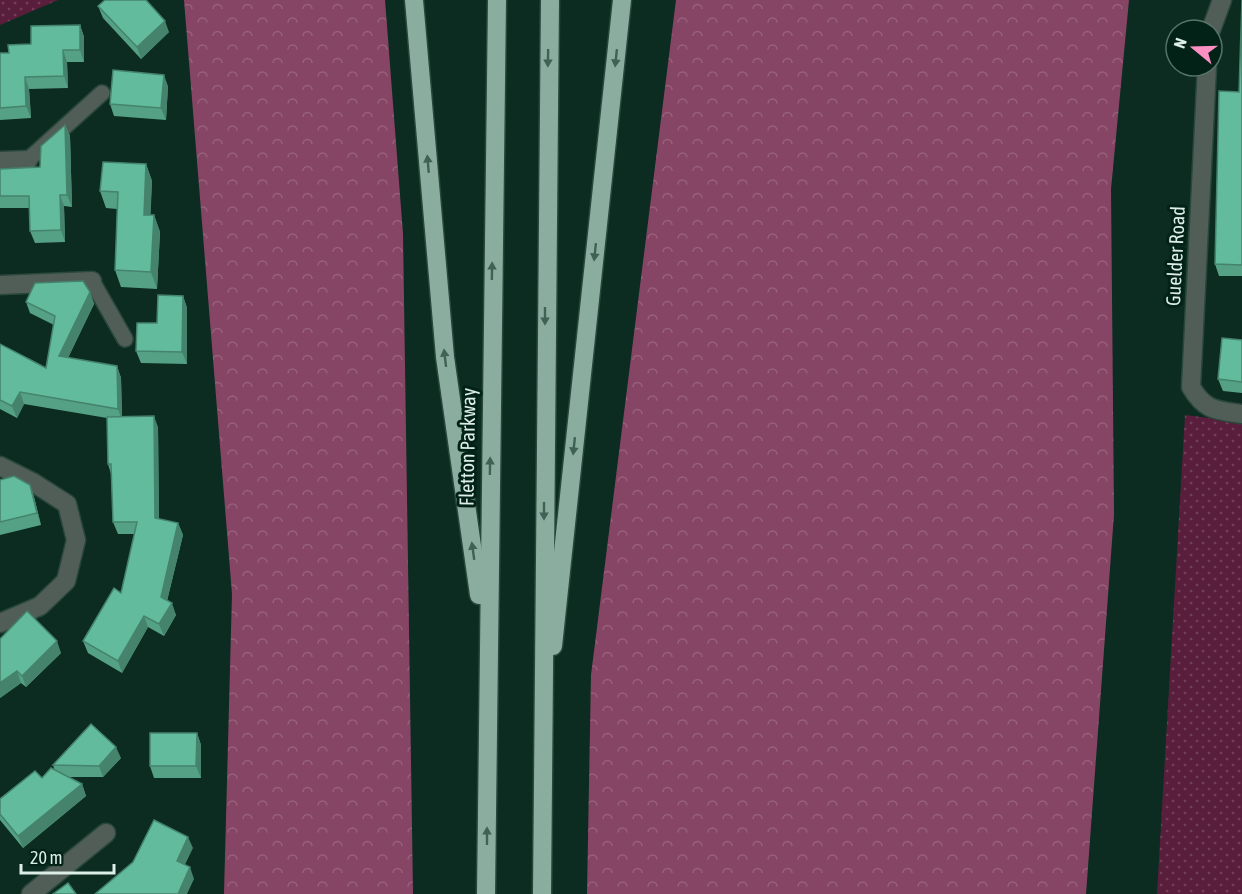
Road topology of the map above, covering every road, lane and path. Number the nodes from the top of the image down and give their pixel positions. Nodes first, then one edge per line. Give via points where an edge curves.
1 (414, 0) edge
2 (496, 0) edge
3 (550, 0) edge
4 (622, 0) edge
5 (1222, 0) edge
6 (1215, 18) edge
7 (1206, 78) edge
8 (102, 93) dead end
9 (28, 160) joint
10 (0, 161) edge
11 (92, 281) joint
12 (0, 285) edge
13 (125, 339) dead end
14 (1242, 414) edge
15 (0, 466) edge
16 (0, 623) edge
17 (487, 650) junction
18 (542, 752) junction
19 (106, 833) dead end
20 (32, 894) edge
21 (486, 894) edge
22 (542, 894) edge

17 -> 1 highway via 445,357
17 -> 2 highway, Fletton Parkway
3 -> 18 highway
4 -> 18 highway
5 - 6 street
7 - 14 street, Guelder Road via 1191,387 1201,404 1217,411
8 - 9 lane
9 - 10 street
11 - 12 street
11 - 13 lane
15 - 16 street via 67,504 76,540 66,580 40,606
21 -> 17 highway, Fletton Parkway
18 - 22 highway
19 - 20 street

